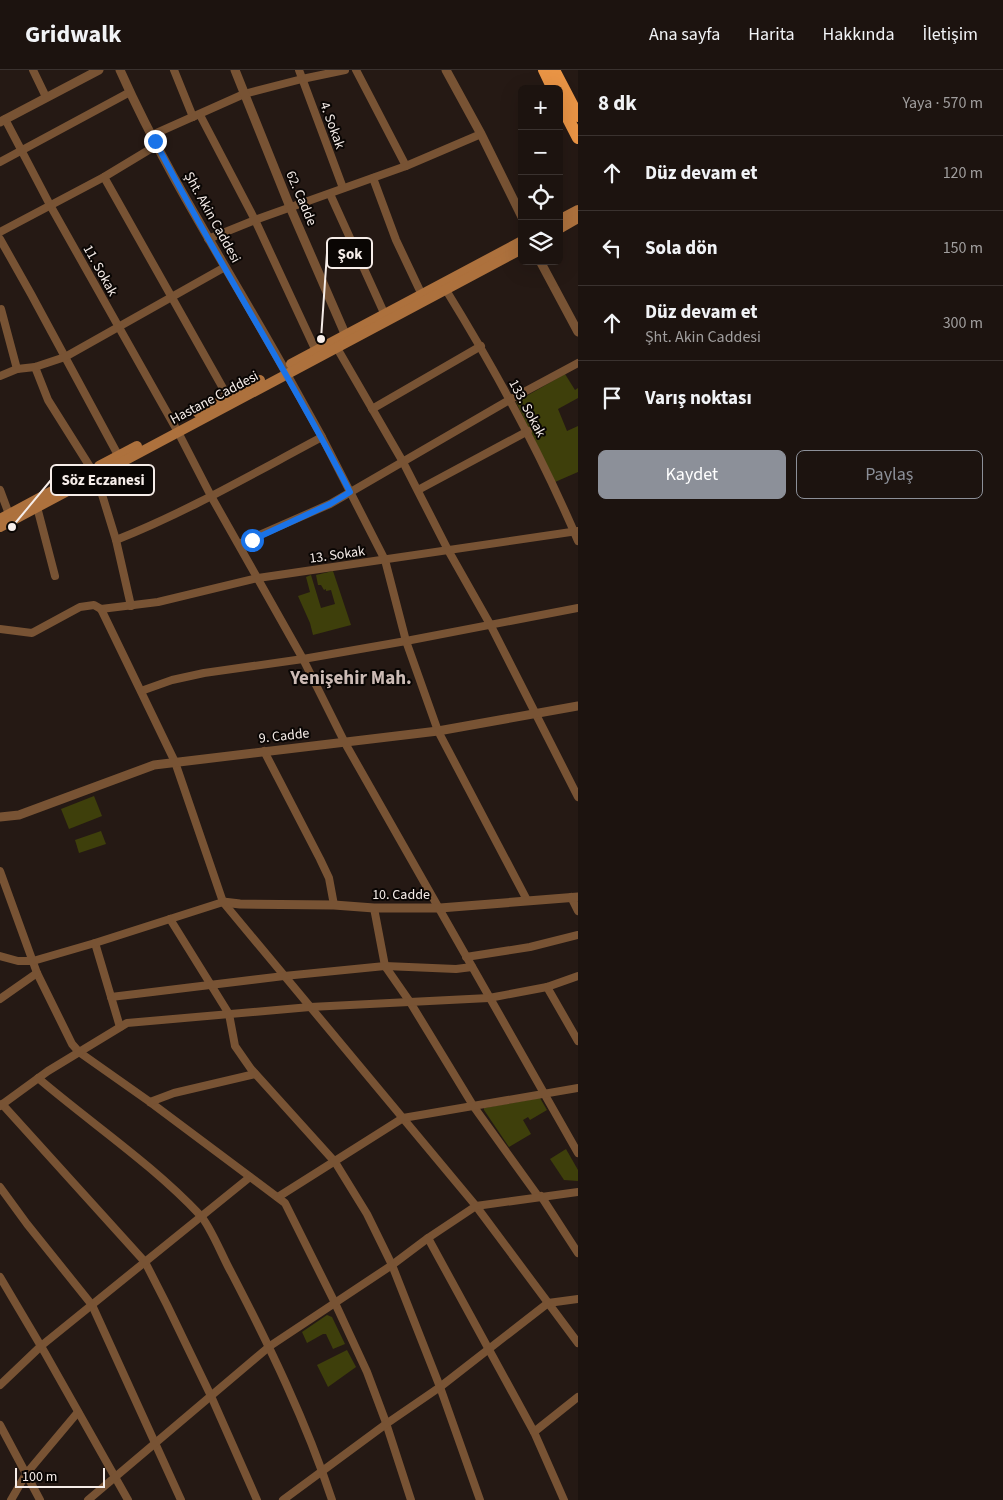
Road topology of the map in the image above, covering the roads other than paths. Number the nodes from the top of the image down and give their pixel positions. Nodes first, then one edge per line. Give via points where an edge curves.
1 (33, 70) edge
2 (99, 70) edge
3 (120, 70) edge
4 (174, 70) edge
5 (235, 70) edge
6 (299, 70) edge
7 (345, 70) edge
8 (356, 70) edge
9 (446, 70) edge
10 (544, 70) edge
11 (554, 70) edge
12 (302, 79) junction
13 (551, 85) edge
14 (130, 92) junction
15 (244, 94) junction
16 (46, 97) junction
17 (563, 109) edge
18 (196, 116) junction
19 (578, 116) edge
20 (2, 121) edge
21 (481, 134) junction
22 (152, 135) junction
23 (578, 138) edge
24 (157, 145) junction
25 (22, 151) junction
26 (0, 162) edge
27 (406, 166) junction
28 (104, 177) junction
29 (373, 178) junction
30 (343, 188) junction
31 (330, 194) junction
32 (50, 206) junction
33 (290, 207) junction
34 (518, 209) edge
35 (578, 210) edge
36 (563, 218) edge
37 (578, 218) edge
38 (255, 220) junction
39 (563, 227) edge
40 (0, 232) edge
41 (0, 239) edge
42 (208, 239) junction
43 (518, 243) edge
44 (518, 251) edge
45 (542, 265) edge
46 (225, 267) junction
47 (446, 290) junction
48 (422, 295) junction
49 (171, 297) junction
50 (1, 309) dead end
51 (384, 315) junction
52 (118, 327) junction
53 (578, 332) edge
54 (346, 336) junction
55 (481, 346) junction
56 (337, 348) junction
57 (316, 350) junction
58 (65, 357) junction
59 (578, 363) edge
60 (35, 367) junction
61 (17, 369) junction
62 (285, 371) junction
63 (0, 376) edge
64 (228, 397) junction
65 (511, 399) junction
66 (372, 409) junction
67 (176, 429) junction
68 (528, 431) junction
69 (322, 437) junction
70 (118, 455) junction
71 (403, 462) junction
72 (94, 472) junction
73 (0, 490) edge
74 (418, 490) junction
75 (350, 492) junction
76 (211, 496) junction
77 (37, 508) junction
78 (4, 517) edge
79 (0, 528) edge
80 (576, 531) edge
81 (116, 540) junction
82 (578, 542) edge
83 (239, 544) junction
84 (448, 550) junction
85 (385, 560) junction
86 (55, 576) dead end
87 (258, 578) junction
88 (131, 606) junction
89 (578, 608) edge
90 (101, 609) junction
91 (491, 626) junction
92 (0, 629) edge
93 (406, 641) junction
94 (303, 659) junction
95 (141, 691) junction
96 (578, 706) edge
97 (535, 714) junction
98 (438, 730) junction
99 (345, 742) junction
100 (264, 751) junction
101 (175, 762) junction
102 (578, 797) edge
103 (0, 817) edge
104 (0, 871) edge
105 (574, 897) edge
106 (528, 900) junction
107 (223, 902) junction
108 (334, 905) junction
109 (374, 908) junction
110 (440, 908) junction
111 (578, 911) edge
112 (170, 919) junction
113 (578, 935) edge
114 (95, 943) junction
115 (466, 957) junction
116 (2, 959) edge
117 (33, 961) junction
118 (385, 966) junction
119 (472, 967) junction
120 (37, 973) junction
121 (284, 976) junction
122 (578, 976) edge
123 (210, 985) junction
124 (547, 987) junction
125 (111, 997) junction
126 (489, 998) junction
127 (0, 999) edge
128 (410, 1002) junction
129 (310, 1007) junction
130 (229, 1014) junction
131 (120, 1027) junction
132 (578, 1041) edge
133 (79, 1052) junction
134 (255, 1074) junction
135 (38, 1078) junction
136 (578, 1088) edge
137 (544, 1094) junction
138 (150, 1102) junction
139 (1, 1105) edge
140 (474, 1107) junction
141 (403, 1118) junction
142 (578, 1153) edge
143 (335, 1162) junction
144 (250, 1177) junction
145 (0, 1187) edge
146 (578, 1192) edge
147 (540, 1196) junction
148 (278, 1197) junction
149 (476, 1206) junction
150 (202, 1216) junction
151 (428, 1238) junction
152 (578, 1253) edge
153 (145, 1262) junction
154 (392, 1264) junction
155 (0, 1277) edge
156 (578, 1299) edge
157 (335, 1303) junction
158 (548, 1303) junction
159 (92, 1305) junction
160 (578, 1343) edge
161 (41, 1346) junction
162 (270, 1346) junction
163 (488, 1349) junction
164 (0, 1386) edge
165 (440, 1387) junction
166 (211, 1396) junction
167 (578, 1398) edge
168 (78, 1412) junction
169 (386, 1424) junction
170 (0, 1425) edge
171 (534, 1432) junction
172 (156, 1443) junction
173 (322, 1471) junction
174 (26, 1474) junction
175 (115, 1478) junction
176 (11, 1500) edge
177 (40, 1500) edge
178 (88, 1500) edge
179 (128, 1500) edge
180 (181, 1500) edge
181 (257, 1500) edge
182 (283, 1500) edge
183 (332, 1500) edge
184 (411, 1500) edge
185 (480, 1500) edge
186 (564, 1500) edge

1 - 16 street
2 - 16 street
3 - 14 street, Şht. Akin Caddesi
4 - 18 street
5 - 15 street, 62. Cadde
6 - 12 street, 4. Sokak
7 - 12 street
8 - 27 street
9 - 21 street
10 - 13 highway
11 - 19 highway
12 - 15 street
12 - 30 street, 4. Sokak
14 - 22 street, Şht. Akin Caddesi
14 - 25 street
15 - 18 street
15 - 33 street, 62. Cadde
16 - 20 street
17 - 23 highway
18 - 22 street
18 - 38 street
20 - 25 street, 11. Sokak
21 - 27 street
21 - 34 street
22 - 24 street, Şht. Akin Caddesi
24 - 28 street
24 - 42 street, Şht. Akin Caddesi
25 - 26 street
25 - 32 street, 11. Sokak
27 - 29 street
28 - 32 street
28 - 49 street
29 - 30 street
29 - 48 street via 396,240
30 - 31 street
31 - 33 street
31 - 51 street
32 - 40 street
32 - 52 street, 11. Sokak
33 - 38 street
33 - 54 street, 62. Cadde
35 - 36 main road
37 - 39 main road
38 - 42 street
38 - 57 street
41 - 58 street
42 - 46 street, Şht. Akin Caddesi
43 - 48 main road, Hastane Caddesi
44 - 47 main road, Hastane Caddesi
45 - 53 street
46 - 49 street
46 - 62 street, Şht. Akin Caddesi
47 - 55 street, 133. Sokak
47 - 56 main road, Hastane Caddesi
48 - 51 main road, Hastane Caddesi
49 - 52 street
49 - 64 street
50 - 61 street
51 - 54 main road, Hastane Caddesi
52 - 58 street
52 - 67 street, 11. Sokak
54 - 57 main road, Hastane Caddesi
55 - 65 street, 133. Sokak
55 - 66 street
56 - 62 main road, Hastane Caddesi
56 - 66 street
57 - 62 main road, Hastane Caddesi
58 - 60 street
58 - 70 street
59 - 65 street
60 - 61 street
60 - 72 street via 48,400
61 - 63 street
62 - 64 main road, Hastane Caddesi
62 - 67 main road, Hastane Caddesi
62 - 69 street
64 - 67 main road, Hastane Caddesi
65 - 68 street, 133. Sokak
65 - 71 street
66 - 71 street
67 - 70 main road, Hastane Caddesi
67 - 72 main road, Hastane Caddesi
67 - 76 street, 11. Sokak
68 - 74 street
68 - 80 street, 133. Sokak
69 - 75 street
69 - 76 street
70 - 72 main road, Hastane Caddesi
71 - 74 street
71 - 75 street
72 - 77 main road, Hastane Caddesi
72 - 78 main road, Hastane Caddesi
72 - 81 street
73 - 78 street
74 - 84 street
75 - 83 street
75 - 85 street
76 - 81 street
76 - 83 street, 11. Sokak
77 - 79 main road, Hastane Caddesi
77 - 86 street
80 - 82 street, 133. Sokak
80 - 84 street, 13. Sokak
81 - 88 street
83 - 87 street, 11. Sokak
84 - 85 street, 13. Sokak
84 - 91 street
85 - 87 street, 13. Sokak
85 - 93 street
87 - 88 street, 13. Sokak
87 - 94 street, 11. Sokak
88 - 90 street, 13. Sokak
89 - 91 street
90 - 92 street, 13. Sokak via 94,605 80,607 32,633
90 - 95 street
91 - 93 street
91 - 97 street
93 - 94 street
93 - 98 street
94 - 95 street via 204,673
94 - 99 street, 11. Sokak
95 - 101 street
96 - 97 street, 9. Cadde
97 - 98 street, 9. Cadde
97 - 102 street
98 - 99 street, 9. Cadde
98 - 106 street
99 - 100 street, 9. Cadde
99 - 110 street, 11. Sokak
100 - 101 street, 9. Cadde
100 - 108 street via 326,872
101 - 103 street, 9. Cadde via 154,765 19,815
101 - 107 street
104 - 117 street
105 - 106 street, 10. Cadde
105 - 111 street
106 - 110 street, 10. Cadde
107 - 108 street, 10. Cadde
107 - 112 street
107 - 121 street
108 - 109 street, 10. Cadde
109 - 110 street, 10. Cadde
109 - 118 street
110 - 115 street, 11. Sokak
112 - 114 street
112 - 123 street
113 - 115 street
114 - 117 street
114 - 125 street
115 - 119 street, 11. Sokak
116 - 117 street
117 - 120 street
118 - 119 street
118 - 121 street
118 - 128 street
119 - 126 street, 11. Sokak
120 - 127 street
120 - 133 street
121 - 123 street
121 - 129 street
122 - 124 street
123 - 125 street
123 - 130 street
124 - 126 street
124 - 132 street
125 - 131 street
126 - 128 street
126 - 137 street, 11. Sokak
128 - 129 street
128 - 140 street
129 - 130 street
129 - 141 street
130 - 131 street via 127,1023
130 - 134 street via 235,1046
131 - 133 street
133 - 135 street
133 - 138 street
134 - 138 street via 174,1093
134 - 143 street
135 - 139 street
135 - 150 street via 140,1160
136 - 137 street
137 - 140 street
137 - 142 street, 11. Sokak
138 - 144 street
139 - 153 street
140 - 141 street
140 - 147 street
141 - 143 street
141 - 149 street
143 - 148 street
143 - 154 street via 367,1214
144 - 148 street
144 - 150 street
145 - 159 street
146 - 147 street
147 - 149 street
147 - 152 street
148 - 157 street via 285,1203
149 - 151 street
149 - 158 street
150 - 153 street
150 - 162 street
151 - 154 street
151 - 163 street
153 - 159 street
153 - 166 street
154 - 157 street
154 - 165 street
155 - 161 street
156 - 158 street
157 - 162 street
157 - 169 street via 367,1372
158 - 160 street
158 - 163 street
159 - 161 street
159 - 172 street
161 - 164 street
161 - 168 street
162 - 166 street
162 - 173 street
163 - 165 street
163 - 171 street
165 - 169 street
165 - 185 street
166 - 172 street
166 - 181 street
167 - 171 street
168 - 174 street
168 - 175 street
169 - 173 street
169 - 184 street
170 - 174 street
171 - 186 street
172 - 175 street
172 - 180 street
173 - 182 street
173 - 183 street
174 - 176 street
174 - 177 street
175 - 178 street
175 - 179 street

